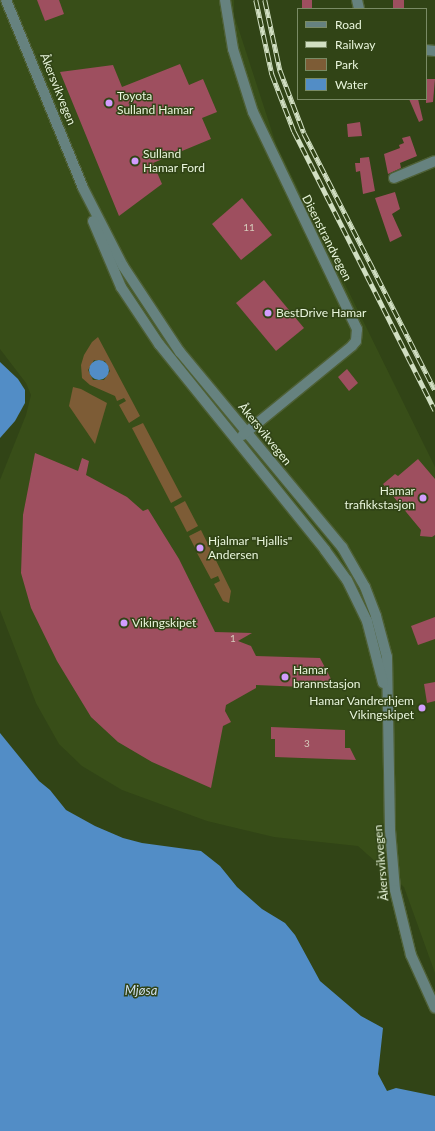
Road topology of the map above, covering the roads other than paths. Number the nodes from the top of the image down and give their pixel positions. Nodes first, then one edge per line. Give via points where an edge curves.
1 (6, 0) edge
2 (224, 0) edge
3 (435, 161) edge
4 (394, 178) dead end
5 (83, 188) junction
6 (247, 432) junction
7 (237, 440) junction
8 (388, 709) junction
9 (435, 1008) edge

1 - 5 street, Åkersvikvegen
2 - 6 street, Disenstrandvegen via 233,49 253,112 357,328 356,341 352,346
3 - 4 street
5 - 6 street, Åkersvikvegen via 117,255 161,326
5 - 7 street, Åkersvikvegen via 100,239 130,301 175,366
6 - 7 street, Disenstrandvegen
6 - 8 street, Åkersvikvegen via 342,547 358,573 376,616 384,644 388,673
7 - 8 street, Åkersvikvegen via 325,550 358,600 375,647
8 - 9 street, Åkersvikvegen via 390,830 395,890 403,929 421,980

